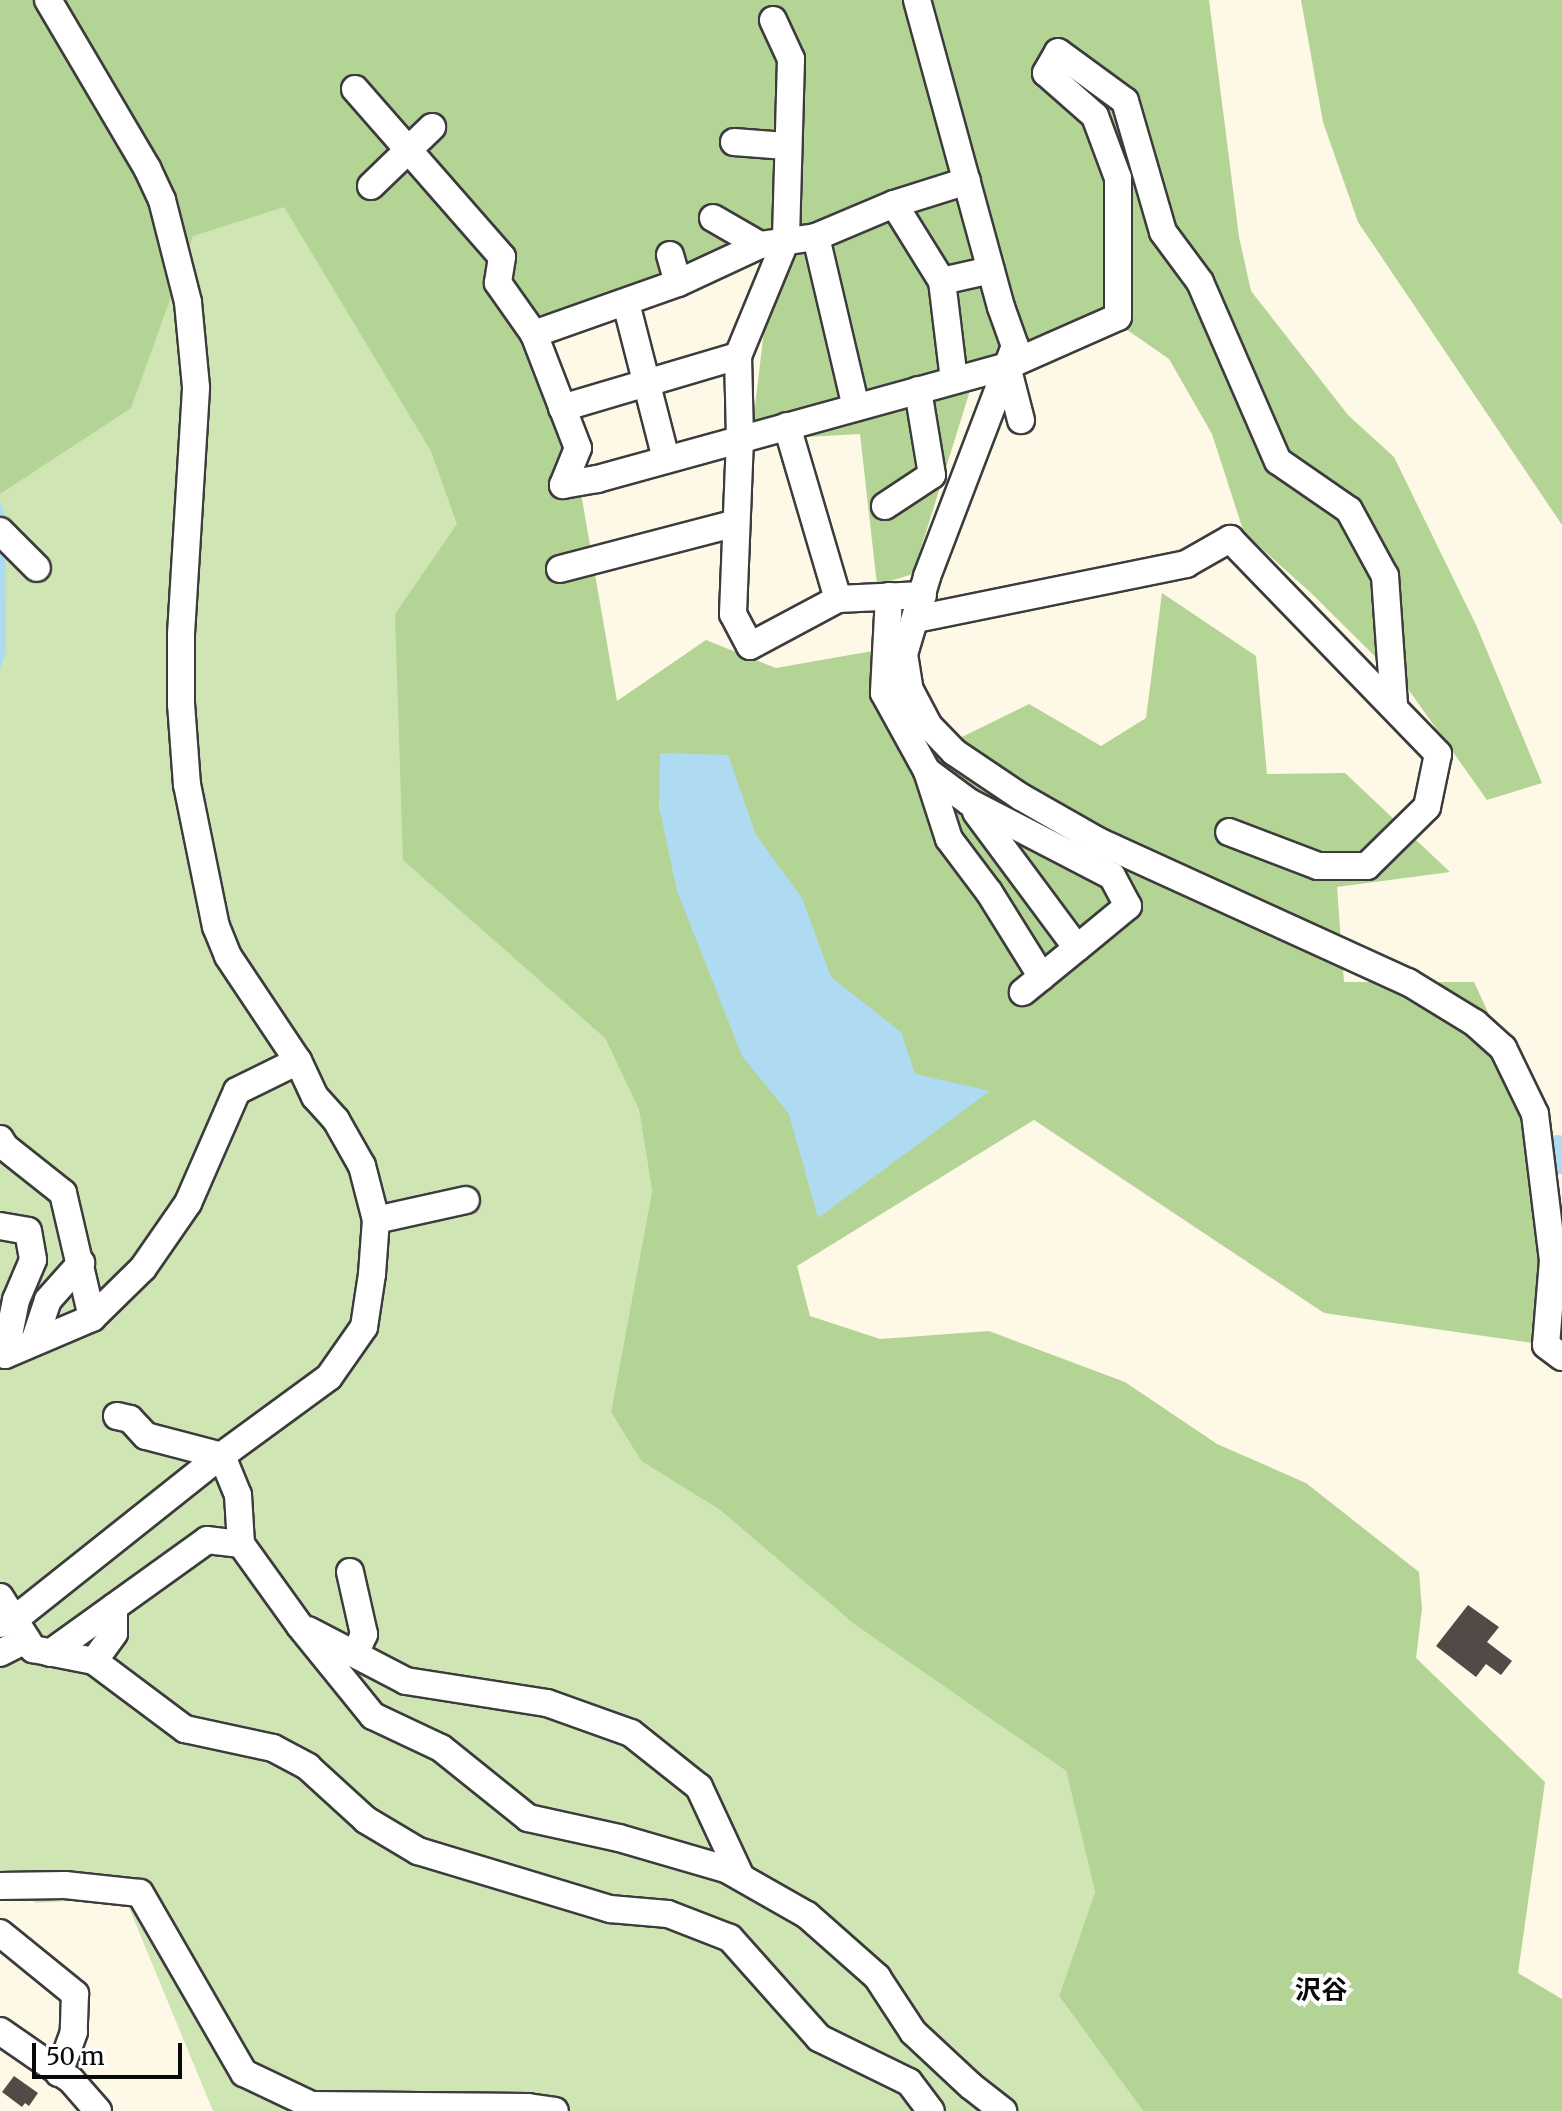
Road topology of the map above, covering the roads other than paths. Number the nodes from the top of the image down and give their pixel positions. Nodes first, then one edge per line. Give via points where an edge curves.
1 (48, 0) edge
2 (917, 0) edge
3 (773, 20) dead end
4 (355, 89) dead end
5 (432, 127) dead end
6 (734, 142) dead end
7 (786, 146) junction
8 (408, 148) junction
9 (967, 181) junction
10 (371, 186) dead end
11 (894, 204) junction
12 (713, 218) dead end
13 (816, 237) junction
14 (773, 242) junction
15 (670, 255) dead end
16 (991, 270) junction
17 (942, 281) junction
18 (678, 283) junction
19 (626, 303) junction
20 (534, 334) junction
21 (738, 356) junction
22 (1007, 366) junction
23 (954, 380) junction
24 (647, 383) junction
25 (918, 390) junction
26 (856, 407) junction
27 (562, 408) junction
28 (1021, 420) dead end
29 (787, 426) junction
30 (740, 439) junction
31 (666, 459) junction
32 (885, 506) dead end
33 (736, 523) junction
34 (0, 531) edge
35 (37, 568) dead end
36 (560, 569) dead end
37 (889, 596) junction
38 (838, 599) junction
39 (919, 607) junction
40 (1394, 705) junction
41 (927, 771) junction
42 (969, 802) junction
43 (1229, 832) dead end
44 (1065, 855) junction
45 (1028, 879) junction
46 (1077, 948) junction
47 (298, 1061) junction
48 (0, 1139) edge
49 (466, 1200) dead end
50 (376, 1220) junction
51 (0, 1226) edge
52 (81, 1263) junction
53 (92, 1318) junction
54 (34, 1342) junction
55 (1562, 1357) edge
56 (117, 1416) dead end
57 (222, 1456) junction
58 (238, 1495) junction
59 (207, 1540) junction
60 (241, 1544) junction
61 (350, 1572) dead end
62 (0, 1597) edge
63 (114, 1607) junction
64 (300, 1626) junction
65 (23, 1634) edge
66 (0, 1653) edge
67 (355, 1654) junction
68 (94, 1661) junction
69 (741, 1877) junction
70 (0, 1886) edge
71 (0, 1933) edge
72 (0, 2031) edge
73 (59, 2073) junction
74 (98, 2111) edge
75 (555, 2111) edge
76 (931, 2111) edge
77 (1003, 2111) edge

1 - 47 street via 162,200 188,302 196,387 181,634 187,785 216,927 228,956
2 - 9 street
3 - 7 street via 791,59
4 - 8 street
5 - 8 street
6 - 7 street
7 - 14 street
8 - 10 street
8 - 20 street via 502,257 498,283
9 - 11 street
9 - 16 street
11 - 13 street
11 - 17 street
12 - 14 street
13 - 14 street
13 - 26 street
14 - 18 street
14 - 21 street
15 - 18 street
16 - 17 street
16 - 22 street via 1015,346
17 - 23 street
18 - 19 street
19 - 20 street
19 - 24 street
20 - 27 street
21 - 24 street
21 - 30 street
22 - 23 street
22 - 28 street
22 - 39 street
22 - 40 street via 1118,317 1118,178 1095,116 1046,73 1058,52 1125,101 1163,232 1200,282 1278,461 1349,510 1385,576
23 - 25 street
24 - 27 street
24 - 31 street
25 - 26 street
25 - 32 street via 932,475
26 - 29 street
27 - 31 street via 578,448 563,485
29 - 30 street
29 - 38 street
30 - 31 street
30 - 33 street
33 - 36 street
33 - 38 street via 733,614 750,646
34 - 35 street
37 - 38 street
37 - 39 street
37 - 41 street via 884,693
39 - 40 street via 1186,564 1230,539
39 - 55 street via 904,654 910,690 929,726 954,752 1098,841 1408,982 1475,1023 1503,1048 1535,1114 1553,1260 1546,1345
40 - 43 street via 1438,754 1427,807 1367,866 1318,866
41 - 42 street
41 - 46 street via 949,839 989,892 1032,984
42 - 44 street
42 - 45 street
44 - 45 street
44 - 46 street via 1112,876 1128,906
45 - 46 street
47 - 50 street via 315,1097 336,1120 362,1166
47 - 53 street via 237,1091 188,1203 143,1268
48 - 52 street via 63,1193
49 - 50 street
50 - 57 street via 364,1327 329,1377
51 - 54 street via 28,1231 33,1260 16,1300 5,1355
52 - 53 street
52 - 54 street via 48,1300
53 - 54 street
56 - 57 street via 130,1419 146,1436
57 - 58 street
57 - 65 street via 106,1536
58 - 59 street
58 - 60 street
59 - 60 street
59 - 63 street
60 - 64 street
61 - 67 street via 364,1634
62 - 65 street
63 - 65 street
63 - 68 street via 114,1633
64 - 67 street
64 - 69 street via 373,1716 441,1748 528,1818 619,1838
65 - 66 street
65 - 68 street
67 - 69 street via 406,1681 547,1703 631,1733 699,1787
68 - 76 street via 185,1729 273,1748 308,1767 366,1820 418,1851 610,1909 668,1914 730,1938 819,2038 909,2082
69 - 77 street via 807,1915 877,1977 913,2032
70 - 75 street via 65,1885 140,1893 244,2073 311,2105
71 - 73 street via 75,1994 74,2032
72 - 73 street
73 - 74 street

